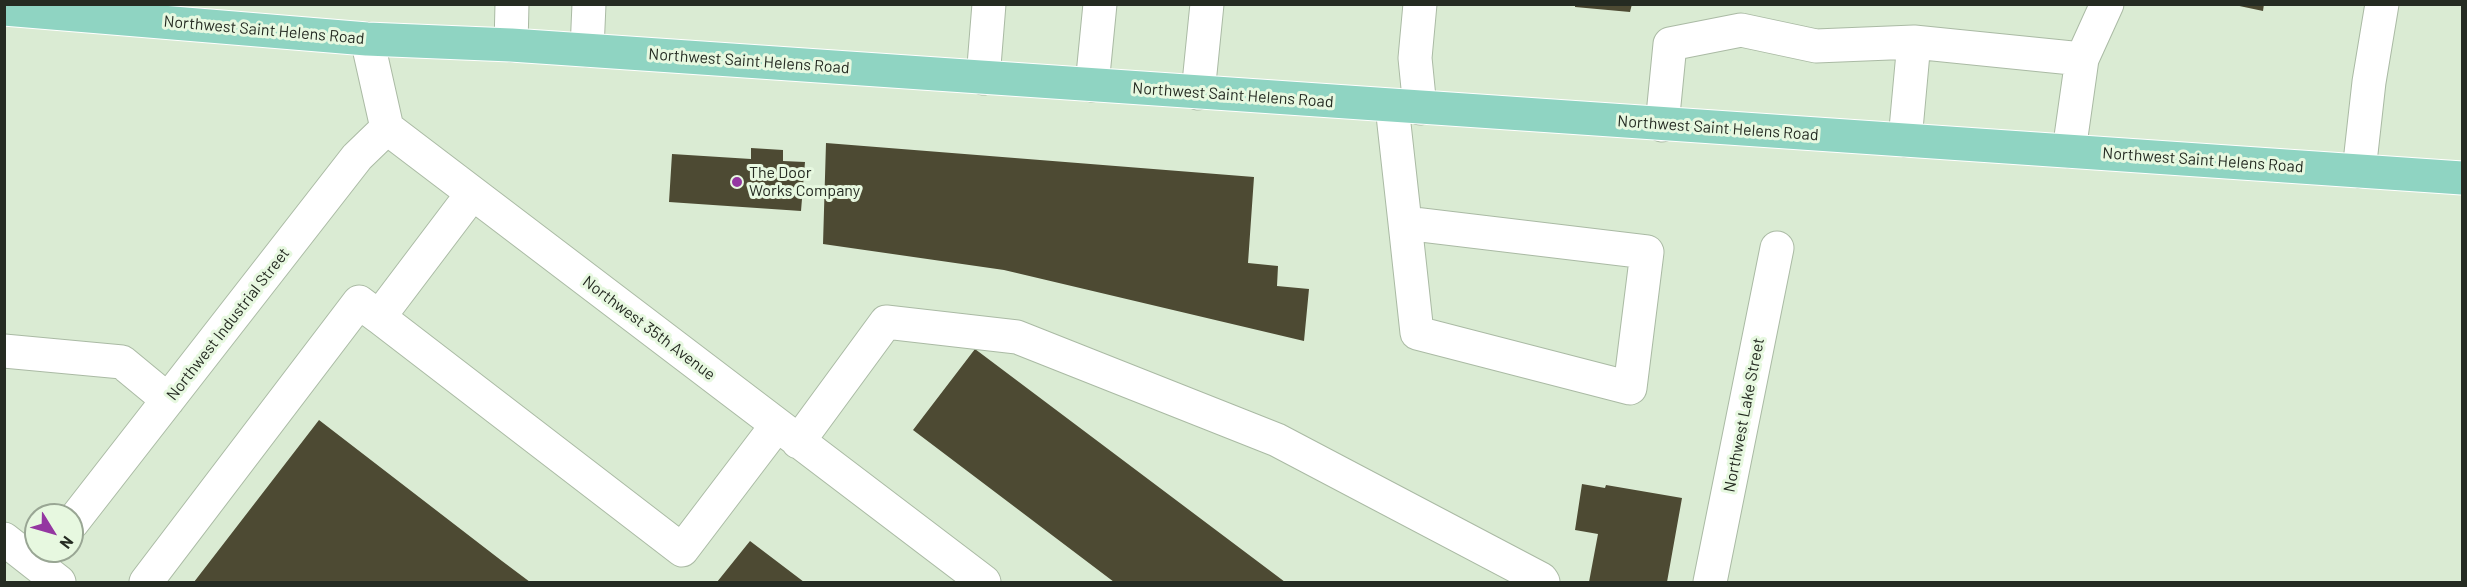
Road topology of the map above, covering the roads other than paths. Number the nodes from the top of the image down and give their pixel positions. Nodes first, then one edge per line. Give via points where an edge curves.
1 (512, 4) edge
2 (589, 4) edge
3 (989, 4) edge
4 (1100, 4) edge
5 (1207, 4) edge
6 (1420, 4) edge
7 (2107, 4) edge
8 (2382, 4) edge
9 (4, 9) edge
10 (367, 39) junction
11 (1914, 42) junction
12 (511, 45) junction
13 (586, 50) junction
14 (2082, 59) junction
15 (983, 78) junction
16 (1092, 85) junction
17 (1198, 93) junction
18 (1406, 107) junction
19 (1662, 124) junction
20 (387, 128) junction
21 (1905, 140) junction
22 (2069, 151) junction
23 (2359, 171) junction
24 (2463, 178) edge
25 (472, 194) junction
26 (1405, 223) junction
27 (1777, 248) dead end
28 (379, 317) junction
29 (4, 351) edge
30 (168, 400) junction
31 (788, 433) junction
32 (84, 508) edge
33 (4, 539) edge
34 (43, 571) edge
35 (146, 582) edge
36 (984, 582) edge
37 (1543, 582) edge
38 (1710, 582) edge

1 - 12 street
2 - 13 street
3 - 15 street
4 - 16 street
5 - 17 street
6 - 18 street
7 - 14 street
8 - 23 street
9 - 10 main road, Northwest Saint Helens Road
10 - 12 main road, Northwest Saint Helens Road
10 - 20 street
11 - 14 street
11 - 19 street via 1816,46 1741,30 1670,44
11 - 21 street
12 - 13 main road, Northwest Saint Helens Road
13 - 15 main road, Northwest Saint Helens Road
14 - 22 street
15 - 16 main road, Northwest Saint Helens Road
16 - 17 main road, Northwest Saint Helens Road
17 - 18 main road, Northwest Saint Helens Road
18 - 19 main road, Northwest Saint Helens Road
18 - 26 street
19 - 21 main road, Northwest Saint Helens Road
20 - 25 street, Northwest 35th Avenue
20 - 30 street, Northwest Industrial Street via 357,157
21 - 22 main road, Northwest Saint Helens Road
22 - 23 main road, Northwest Saint Helens Road
23 - 24 main road, Northwest Saint Helens Road
25 - 28 street
25 - 31 street, Northwest 35th Avenue
26 - 26 street via 1647,252 1630,387 1417,333
27 - 38 street, Northwest Lake Street
28 - 31 street via 682,550
28 - 35 street via 359,302
29 - 30 street via 122,362
30 - 32 street, Northwest Industrial Street
31 - 36 street, Northwest 35th Avenue
31 - 37 street via 886,322 1017,337 1277,440
33 - 34 street

